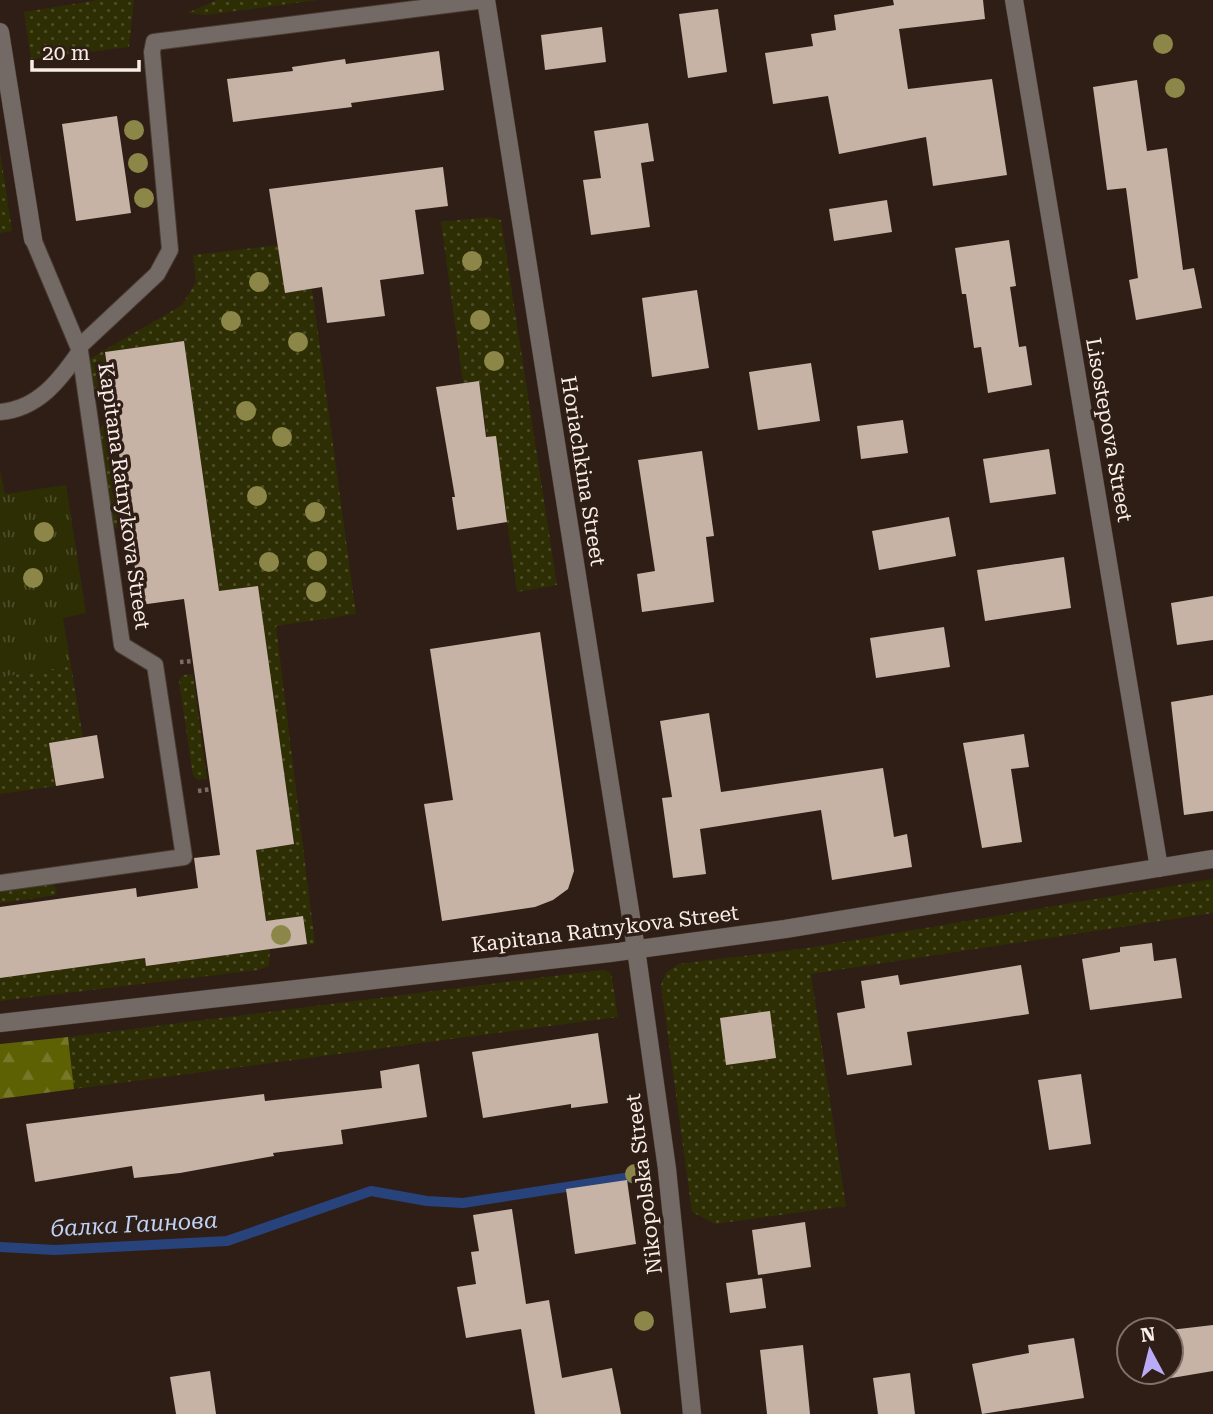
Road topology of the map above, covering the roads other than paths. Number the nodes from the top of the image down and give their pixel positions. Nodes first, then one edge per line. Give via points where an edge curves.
1 (486, 0) edge
2 (1014, 0) edge
3 (0, 32) edge
4 (33, 239) joint
5 (79, 349) junction
6 (0, 412) edge
7 (1213, 859) edge
8 (1159, 869) junction
9 (0, 883) edge
10 (636, 949) junction
11 (0, 1023) edge
12 (692, 1414) edge

1 - 5 lane via 154,43 170,250 157,274
1 - 10 street, Horiachkina Street
2 - 8 street, Lisostepova Street
3 - 4 street
4 - 5 lane, Kapitana Ratnykova Street
5 - 6 lane via 60,381 34,401
5 - 9 lane, Kapitana Ratnykova Street via 122,645 155,665 184,857
7 - 8 street, Kapitana Ratnykova Street
8 - 10 street, Kapitana Ratnykova Street
10 - 11 street, Kapitana Ratnykova Street
10 - 12 street, Nikopolska Street via 667,1169

